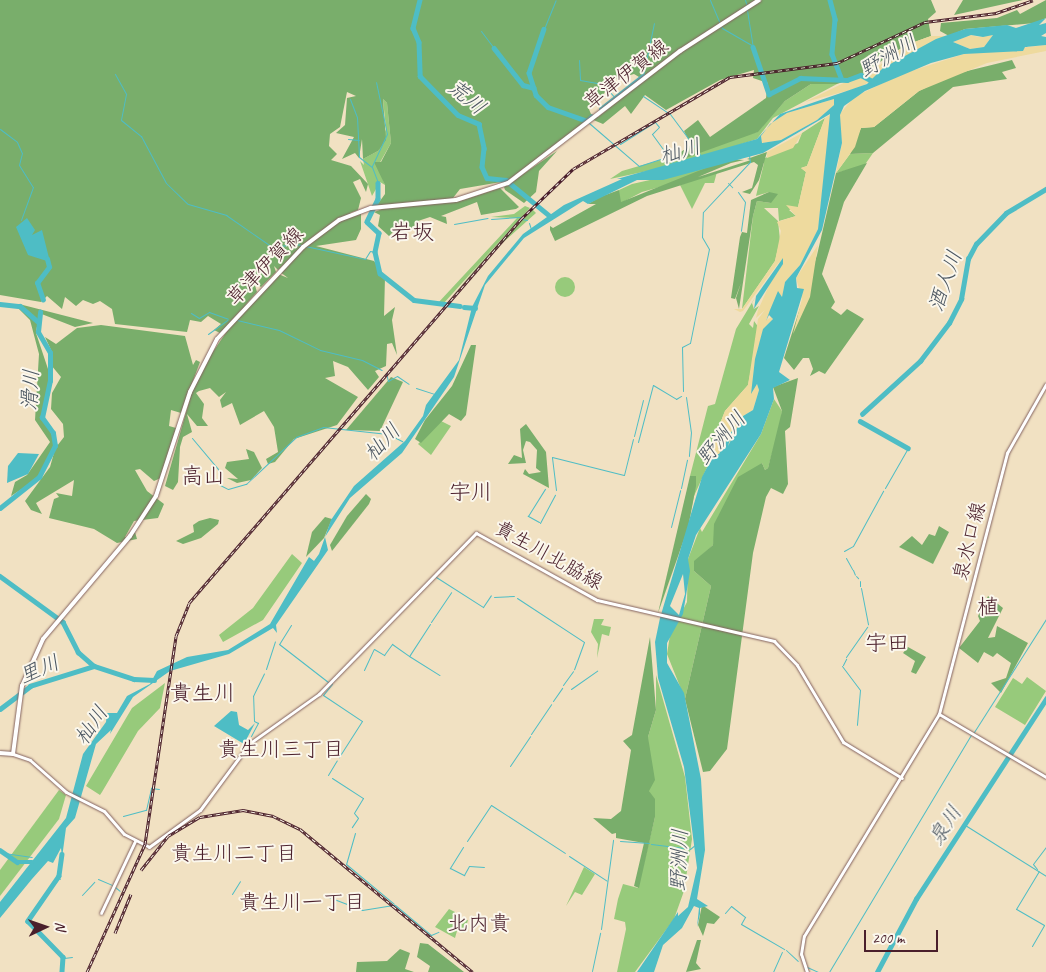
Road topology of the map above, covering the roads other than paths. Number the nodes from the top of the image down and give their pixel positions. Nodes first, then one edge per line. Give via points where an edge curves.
1 (758, 0) edge
2 (1046, 384) edge
3 (939, 714) junction
4 (0, 753) edge
5 (13, 754) junction
6 (1046, 777) edge
7 (902, 778) junction
8 (135, 841) junction
9 (101, 913) dead end
10 (807, 972) edge

1 - 5 main road, 草津伊賀線 via 680,51 514,179 456,200 386,205 361,211 314,237 217,339 190,392 155,499 130,536 58,618 37,650 22,686
2 - 3 main road, 泉水口線 via 1007,453
3 - 6 main road
3 - 7 main road
4 - 5 main road
5 - 8 main road via 30,760 60,788 96,806
7 - 8 main road, 貴生川北脇線 via 843,742 797,665 778,644 727,629 597,600 474,533 333,681 304,708 250,743 197,813 149,848
7 - 10 main road via 804,936 801,954
8 - 9 main road

